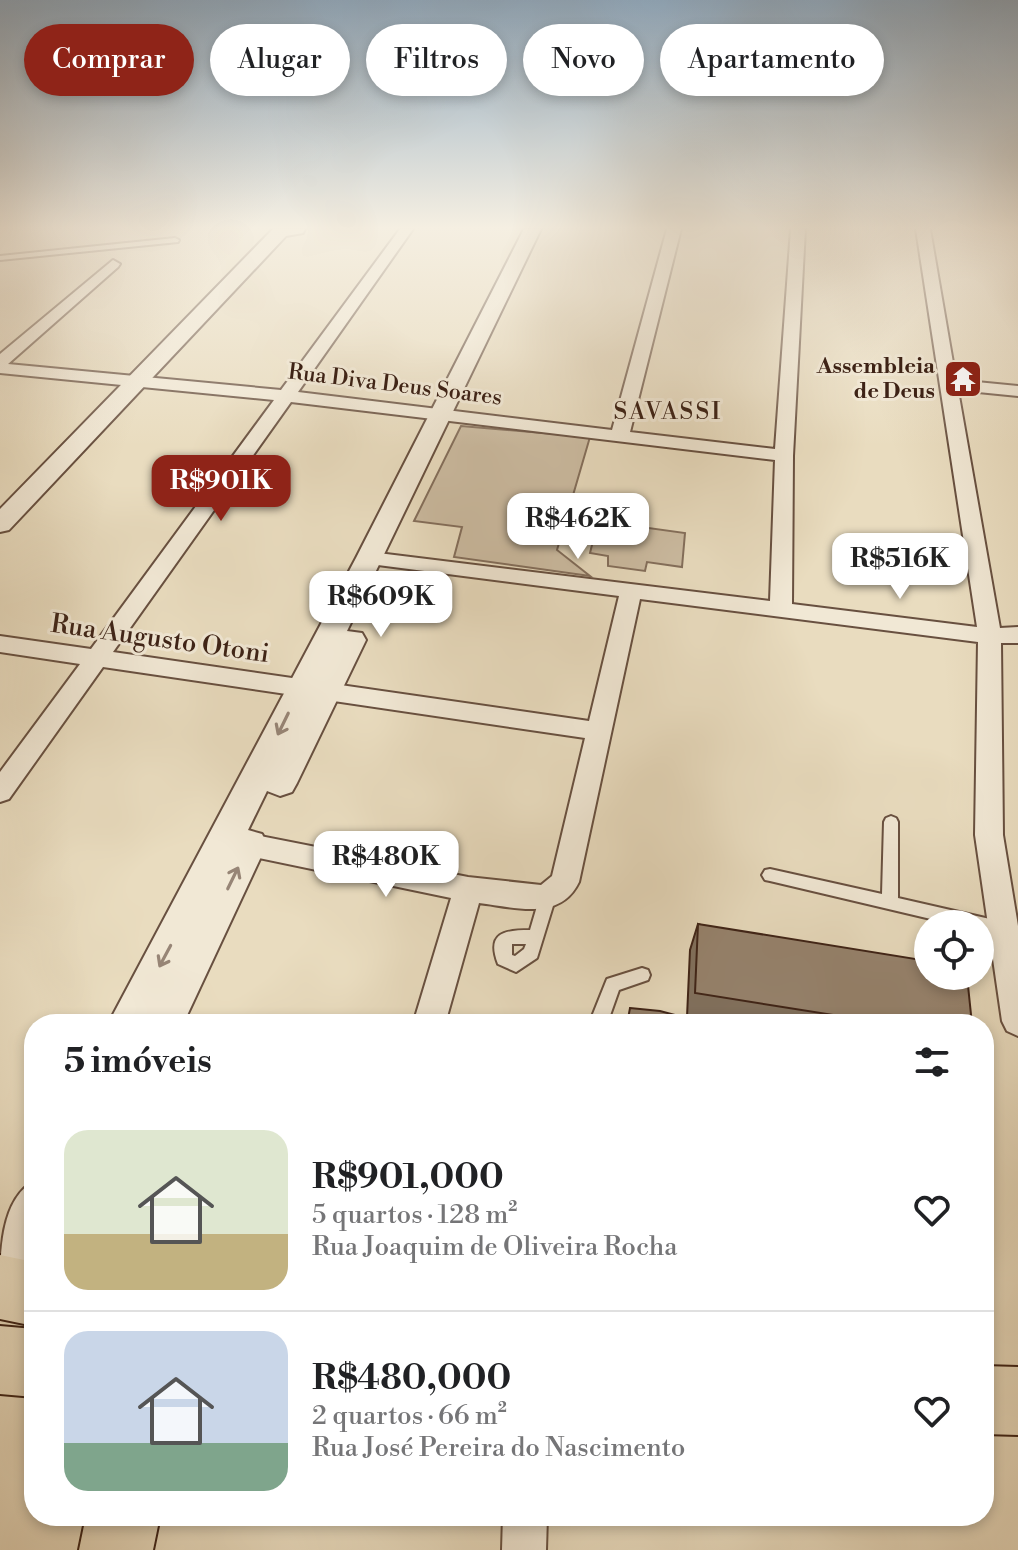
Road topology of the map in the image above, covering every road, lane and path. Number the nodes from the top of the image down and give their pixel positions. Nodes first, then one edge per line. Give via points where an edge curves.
1 (70, 301) edge
2 (216, 301) edge
3 (354, 301) edge
4 (501, 301) edge
5 (508, 301) edge
6 (655, 301) edge
7 (794, 301) edge
8 (935, 301) edge
9 (0, 362) edge
10 (0, 368) edge
11 (137, 381) junction
12 (949, 384) junction
13 (1018, 391) edge
14 (285, 396) junction
15 (449, 416) junction
16 (620, 435) junction
17 (784, 456) junction
18 (0, 524) edge
19 (379, 559) junction
20 (631, 590) junction
21 (781, 609) junction
22 (1018, 635) edge
23 (990, 636) junction
24 (0, 644) edge
25 (96, 659) junction
26 (314, 689) junction
27 (597, 731) junction
28 (0, 792) edge
29 (891, 822) dead end
30 (238, 842) junction
31 (770, 875) dead end
32 (468, 889) junction
33 (548, 896) junction
34 (890, 902) junction
35 (1003, 929) junction
36 (535, 937) dead end
37 (642, 975) dead end
38 (135, 1014) edge
39 (166, 1014) edge
40 (432, 1014) edge
41 (602, 1014) edge
42 (1018, 1021) edge
43 (24, 1264) edge
44 (20, 1287) edge
45 (0, 1360) edge
46 (24, 1362) edge
47 (994, 1385) edge
48 (1018, 1393) edge
49 (994, 1400) edge
50 (1018, 1401) edge
51 (121, 1526) edge
52 (525, 1526) edge
53 (116, 1550) edge
54 (524, 1550) edge

1 - 9 street
2 - 11 street
3 - 14 street
4 - 15 street
5 - 15 street
6 - 16 street
7 - 17 street
8 - 12 street
10 - 11 street, Rua Diva Deus Soares
11 - 14 street, Rua Diva Deus Soares
11 - 18 street
12 - 13 street
12 - 23 street
14 - 15 street, Rua Diva Deus Soares
14 - 25 street
15 - 16 street, Rua Diva Deus Soares
15 - 19 street
16 - 17 street, Rua Diva Deus Soares
17 - 21 street
19 - 20 street
19 - 26 street
20 - 21 street
20 - 27 street
21 - 23 street
22 - 23 street
23 - 35 street via 989,835
24 - 25 street, Rua Augusto Otoni
25 - 26 street, Rua Augusto Otoni
25 - 28 street
26 - 27 street, Rua Augusto Otoni
26 - 30 street
27 - 33 street via 565,882
29 - 34 lane
30 - 32 street
30 -> 38 street
39 -> 30 street
31 - 34 lane
32 - 33 street
32 - 40 street
33 - 36 lane
34 - 35 lane
35 - 42 street
37 - 41 lane via 613,984
43 - 44 street
45 - 46 highway
47 - 48 lane
49 - 50 highway
51 - 53 highway
52 - 54 street

